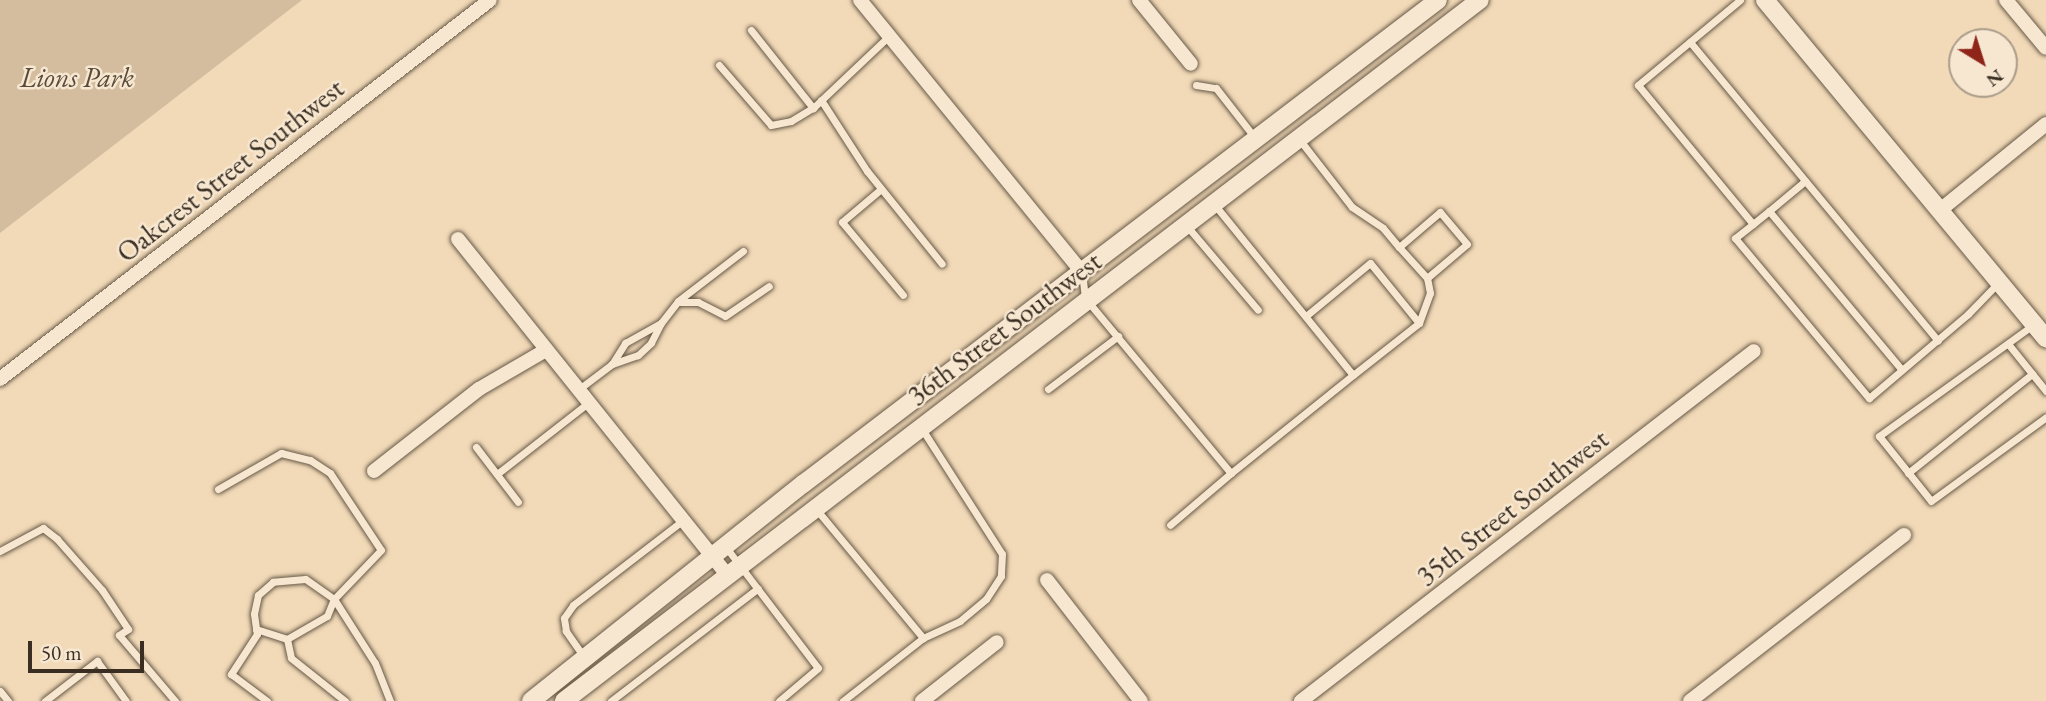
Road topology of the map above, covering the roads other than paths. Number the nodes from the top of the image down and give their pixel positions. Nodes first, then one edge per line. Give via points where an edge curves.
1 (490, 0) edge
2 (860, 0) edge
3 (1139, 0) edge
4 (1438, 0) edge
5 (1480, 0) edge
6 (1740, 0) edge
7 (1765, 0) edge
8 (2006, 0) edge
9 (751, 30) dead end
10 (890, 36) junction
11 (1690, 42) junction
12 (2046, 48) edge
13 (1191, 64) dead end
14 (719, 65) dead end
15 (1196, 85) dead end
16 (821, 100) junction
17 (813, 108) junction
18 (2046, 124) edge
19 (1255, 138) junction
20 (1299, 139) junction
21 (1805, 181) junction
22 (881, 189) junction
23 (1213, 204) junction
24 (1769, 211) junction
25 (1939, 211) junction
26 (1753, 224) junction
27 (1185, 225) junction
28 (458, 239) dead end
29 (1399, 247) junction
30 (743, 251) dead end
31 (942, 264) dead end
32 (1082, 272) junction
33 (1427, 278) junction
34 (2000, 281) junction
35 (768, 286) dead end
36 (903, 295) dead end
37 (1085, 298) junction
38 (678, 302) junction
39 (1258, 310) dead end
40 (1306, 316) junction
41 (661, 323) junction
42 (1419, 323) junction
43 (2034, 324) junction
44 (1118, 336) junction
45 (2046, 339) edge
46 (1938, 341) junction
47 (2009, 345) junction
48 (546, 350) junction
49 (1754, 351) dead end
50 (612, 364) junction
51 (1902, 370) junction
52 (2032, 374) junction
53 (1353, 376) junction
54 (0, 379) edge
55 (579, 389) junction
56 (1048, 389) dead end
57 (2046, 391) edge
58 (589, 402) junction
59 (2046, 417) edge
60 (920, 425) junction
61 (476, 447) dead end
62 (374, 471) dead end
63 (1231, 473) junction
64 (1908, 473) junction
65 (497, 474) junction
66 (219, 489) dead end
67 (518, 502) dead end
68 (814, 507) junction
69 (682, 521) junction
70 (1170, 524) dead end
71 (1904, 535) dead end
72 (725, 545) junction
73 (0, 551) edge
74 (709, 556) junction
75 (732, 568) junction
76 (1046, 580) dead end
77 (758, 588) junction
78 (334, 599) junction
79 (256, 629) junction
80 (923, 638) junction
81 (286, 639) junction
82 (997, 642) dead end
83 (585, 658) junction
84 (0, 691) edge
85 (390, 697) edge
86 (8, 701) edge
87 (45, 701) edge
88 (126, 701) edge
89 (175, 701) edge
90 (267, 701) edge
91 (345, 701) edge
92 (384, 701) edge
93 (532, 701) edge
94 (564, 701) edge
95 (611, 701) edge
96 (779, 701) edge
97 (843, 701) edge
98 (922, 701) edge
99 (1141, 701) edge
100 (1301, 701) edge
101 (1690, 701) edge

1 - 54 street, Oakcrest Street Southwest
2 - 10 street
3 - 13 street
4 - 19 street, 36th Street Southwest
5 - 20 street, 36th Street Southwest
6 - 11 lane
7 - 25 street
8 - 12 street
9 - 17 lane
10 - 16 lane
10 - 32 street
11 - 21 lane
11 - 26 lane via 1638,85
14 - 17 lane via 771,125 791,121
15 - 19 lane via 1216,88
16 - 17 lane
16 - 22 lane
18 - 25 street
19 - 32 street, 36th Street Southwest
20 - 23 street, 36th Street Southwest
20 - 29 lane via 1352,207 1383,228
21 - 24 lane
21 - 46 lane
22 - 31 lane
22 - 36 lane via 842,222
23 - 27 street, 36th Street Southwest
23 - 40 lane
24 - 26 lane
24 - 51 lane
25 - 34 street
26 - 51 lane via 1735,238 1869,398
27 - 37 street, 36th Street Southwest
27 - 39 lane
28 - 48 street
29 - 33 lane
29 - 33 lane via 1440,212 1467,244
30 - 38 lane
32 - 37 lane
32 - 72 street, 36th Street Southwest
33 - 42 lane via 1430,293
34 - 43 street
34 - 46 lane
35 - 38 lane via 725,316 698,302
37 - 44 lane
37 - 60 street, 36th Street Southwest
38 - 41 lane
40 - 42 lane via 1370,263
40 - 53 lane
41 - 50 lane via 625,343
41 - 50 lane via 651,343 638,355
42 - 53 lane
43 - 45 street
43 - 47 lane
44 - 56 lane
44 - 63 lane
46 - 51 lane
47 - 52 lane
47 - 64 lane via 1966,370 1879,436
48 - 55 street
48 - 62 street via 479,389
49 - 100 street, 35th Street Southwest
50 - 55 lane
52 - 57 lane
52 - 64 lane
53 - 63 lane
55 - 58 street
58 - 65 lane
58 - 69 street
59 - 64 lane via 1931,501
60 - 68 street, 36th Street Southwest
60 - 80 lane via 1002,554 1001,576 986,598 961,621
61 - 65 lane
63 - 70 lane
65 - 67 lane
66 - 78 lane via 281,453 310,460 330,473 381,550
68 - 75 street, 36th Street Southwest
68 - 80 lane
69 - 74 street
69 - 83 lane via 573,605 564,618 566,631
71 - 101 street
72 - 74 street, 36th Street Southwest
72 - 75 lane
73 - 89 lane via 43,528 57,539 102,590 128,629 120,635
74 - 75 street
74 - 83 street, 36th Street Southwest
75 - 77 lane
75 - 94 street, 36th Street Southwest
76 - 99 street
77 - 95 lane
77 - 96 lane via 818,668
78 - 79 lane via 305,579 273,582 258,595
78 - 81 lane via 327,616
78 - 85 lane
79 - 81 lane
79 - 90 lane via 231,674
80 - 97 lane
81 - 91 lane via 291,658
82 - 98 street
83 - 93 street, 36th Street Southwest
84 - 86 lane
85 - 92 lane
87 - 88 lane via 97,661

